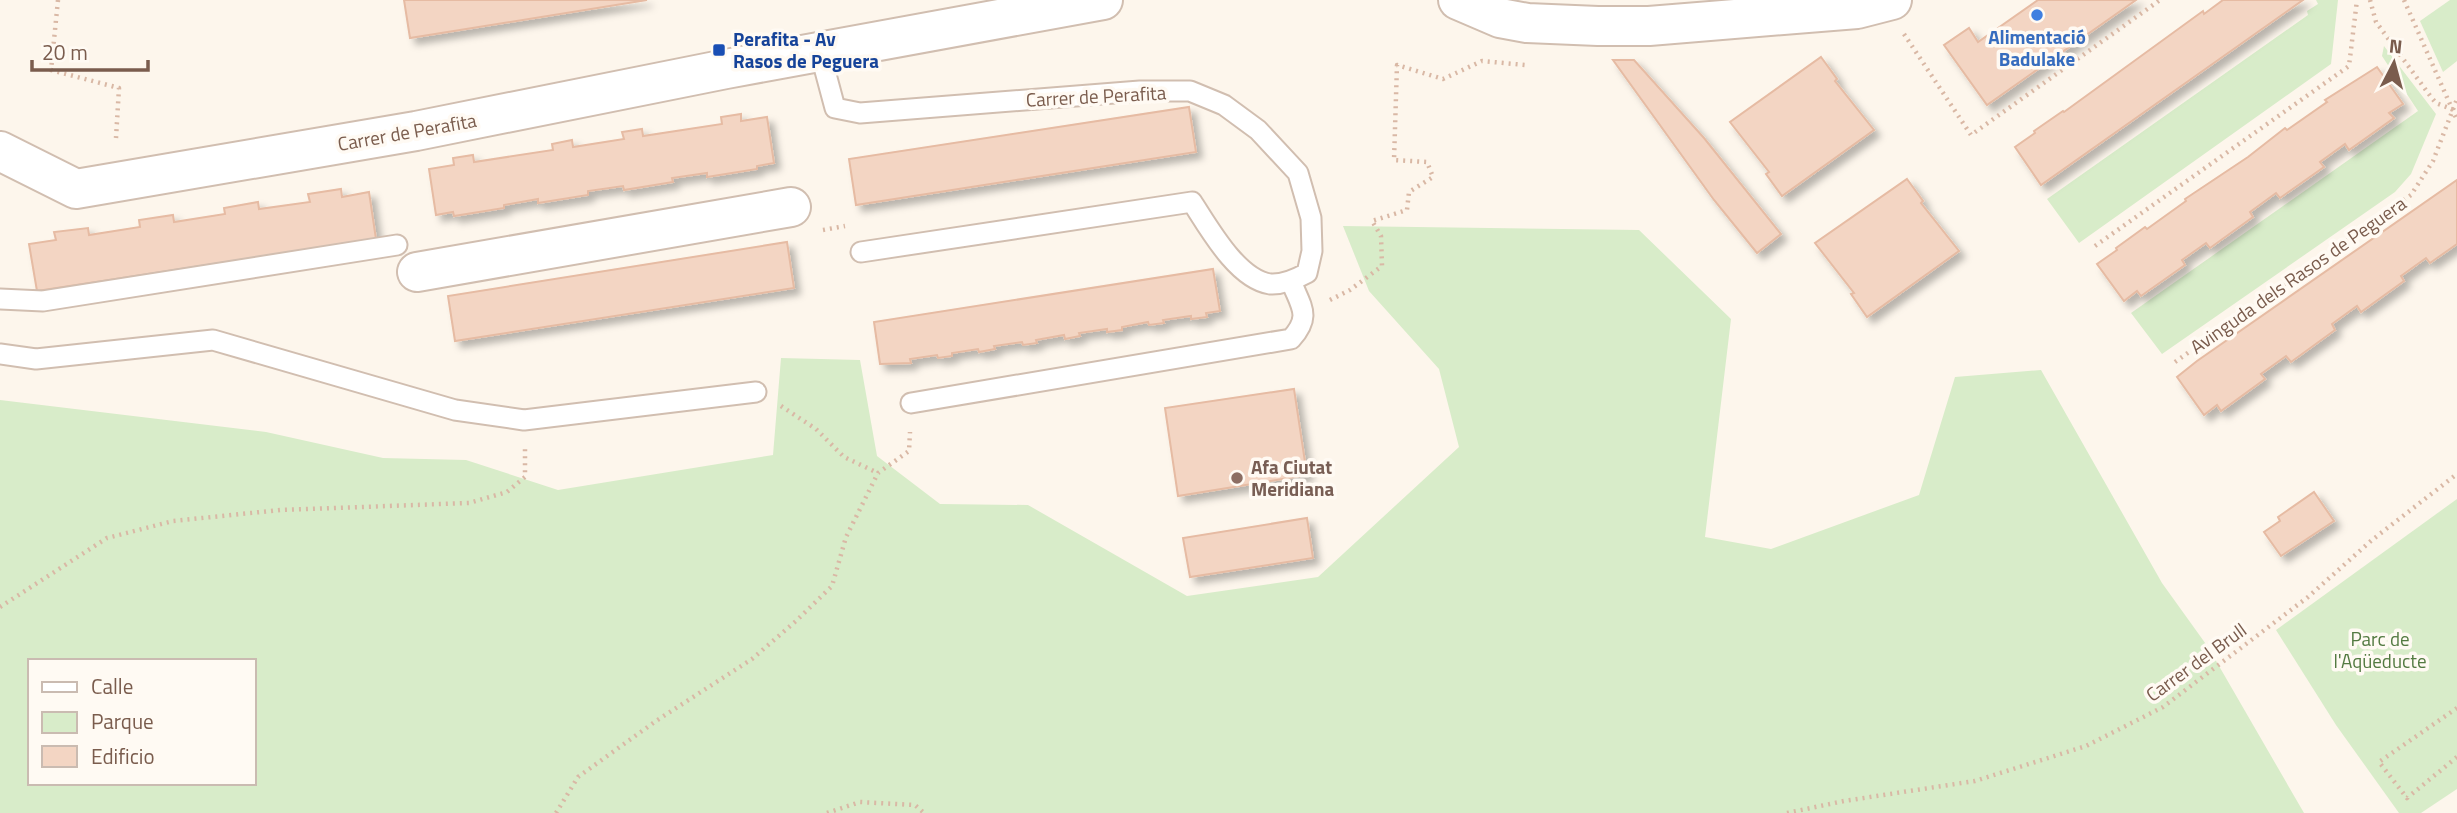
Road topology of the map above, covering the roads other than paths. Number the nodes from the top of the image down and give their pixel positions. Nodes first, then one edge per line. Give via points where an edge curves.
1 (1103, 0) edge
2 (1458, 0) edge
3 (1674, 11) edge
4 (1572, 13) edge
5 (1896, 15) edge
6 (820, 52) junction
7 (0, 151) edge
8 (791, 207) dead end
9 (860, 252) dead end
10 (407, 259) joint
11 (1291, 281) junction
12 (0, 299) edge
13 (0, 354) edge
14 (756, 392) road end
15 (911, 404) road end

1 - 6 street, Carrer de Perafita
2 - 4 street via 1500,18 1527,23
3 - 4 street via 1649,26
3 - 5 street via 1857,9
6 - 7 street, Carrer de Perafita via 416,131 76,190
6 - 11 lane, Carrer de Perafita via 835,108 860,113 1140,91 1190,92 1224,105 1258,130 1298,173 1311,218 1312,251 1307,274
8 - 10 street
9 - 11 lane via 1192,202 1226,253 1252,277 1271,284
10 - 12 lane via 43,300
11 - 15 lane via 1305,314 1291,339
13 - 14 lane via 36,359 213,340 455,410 524,420

